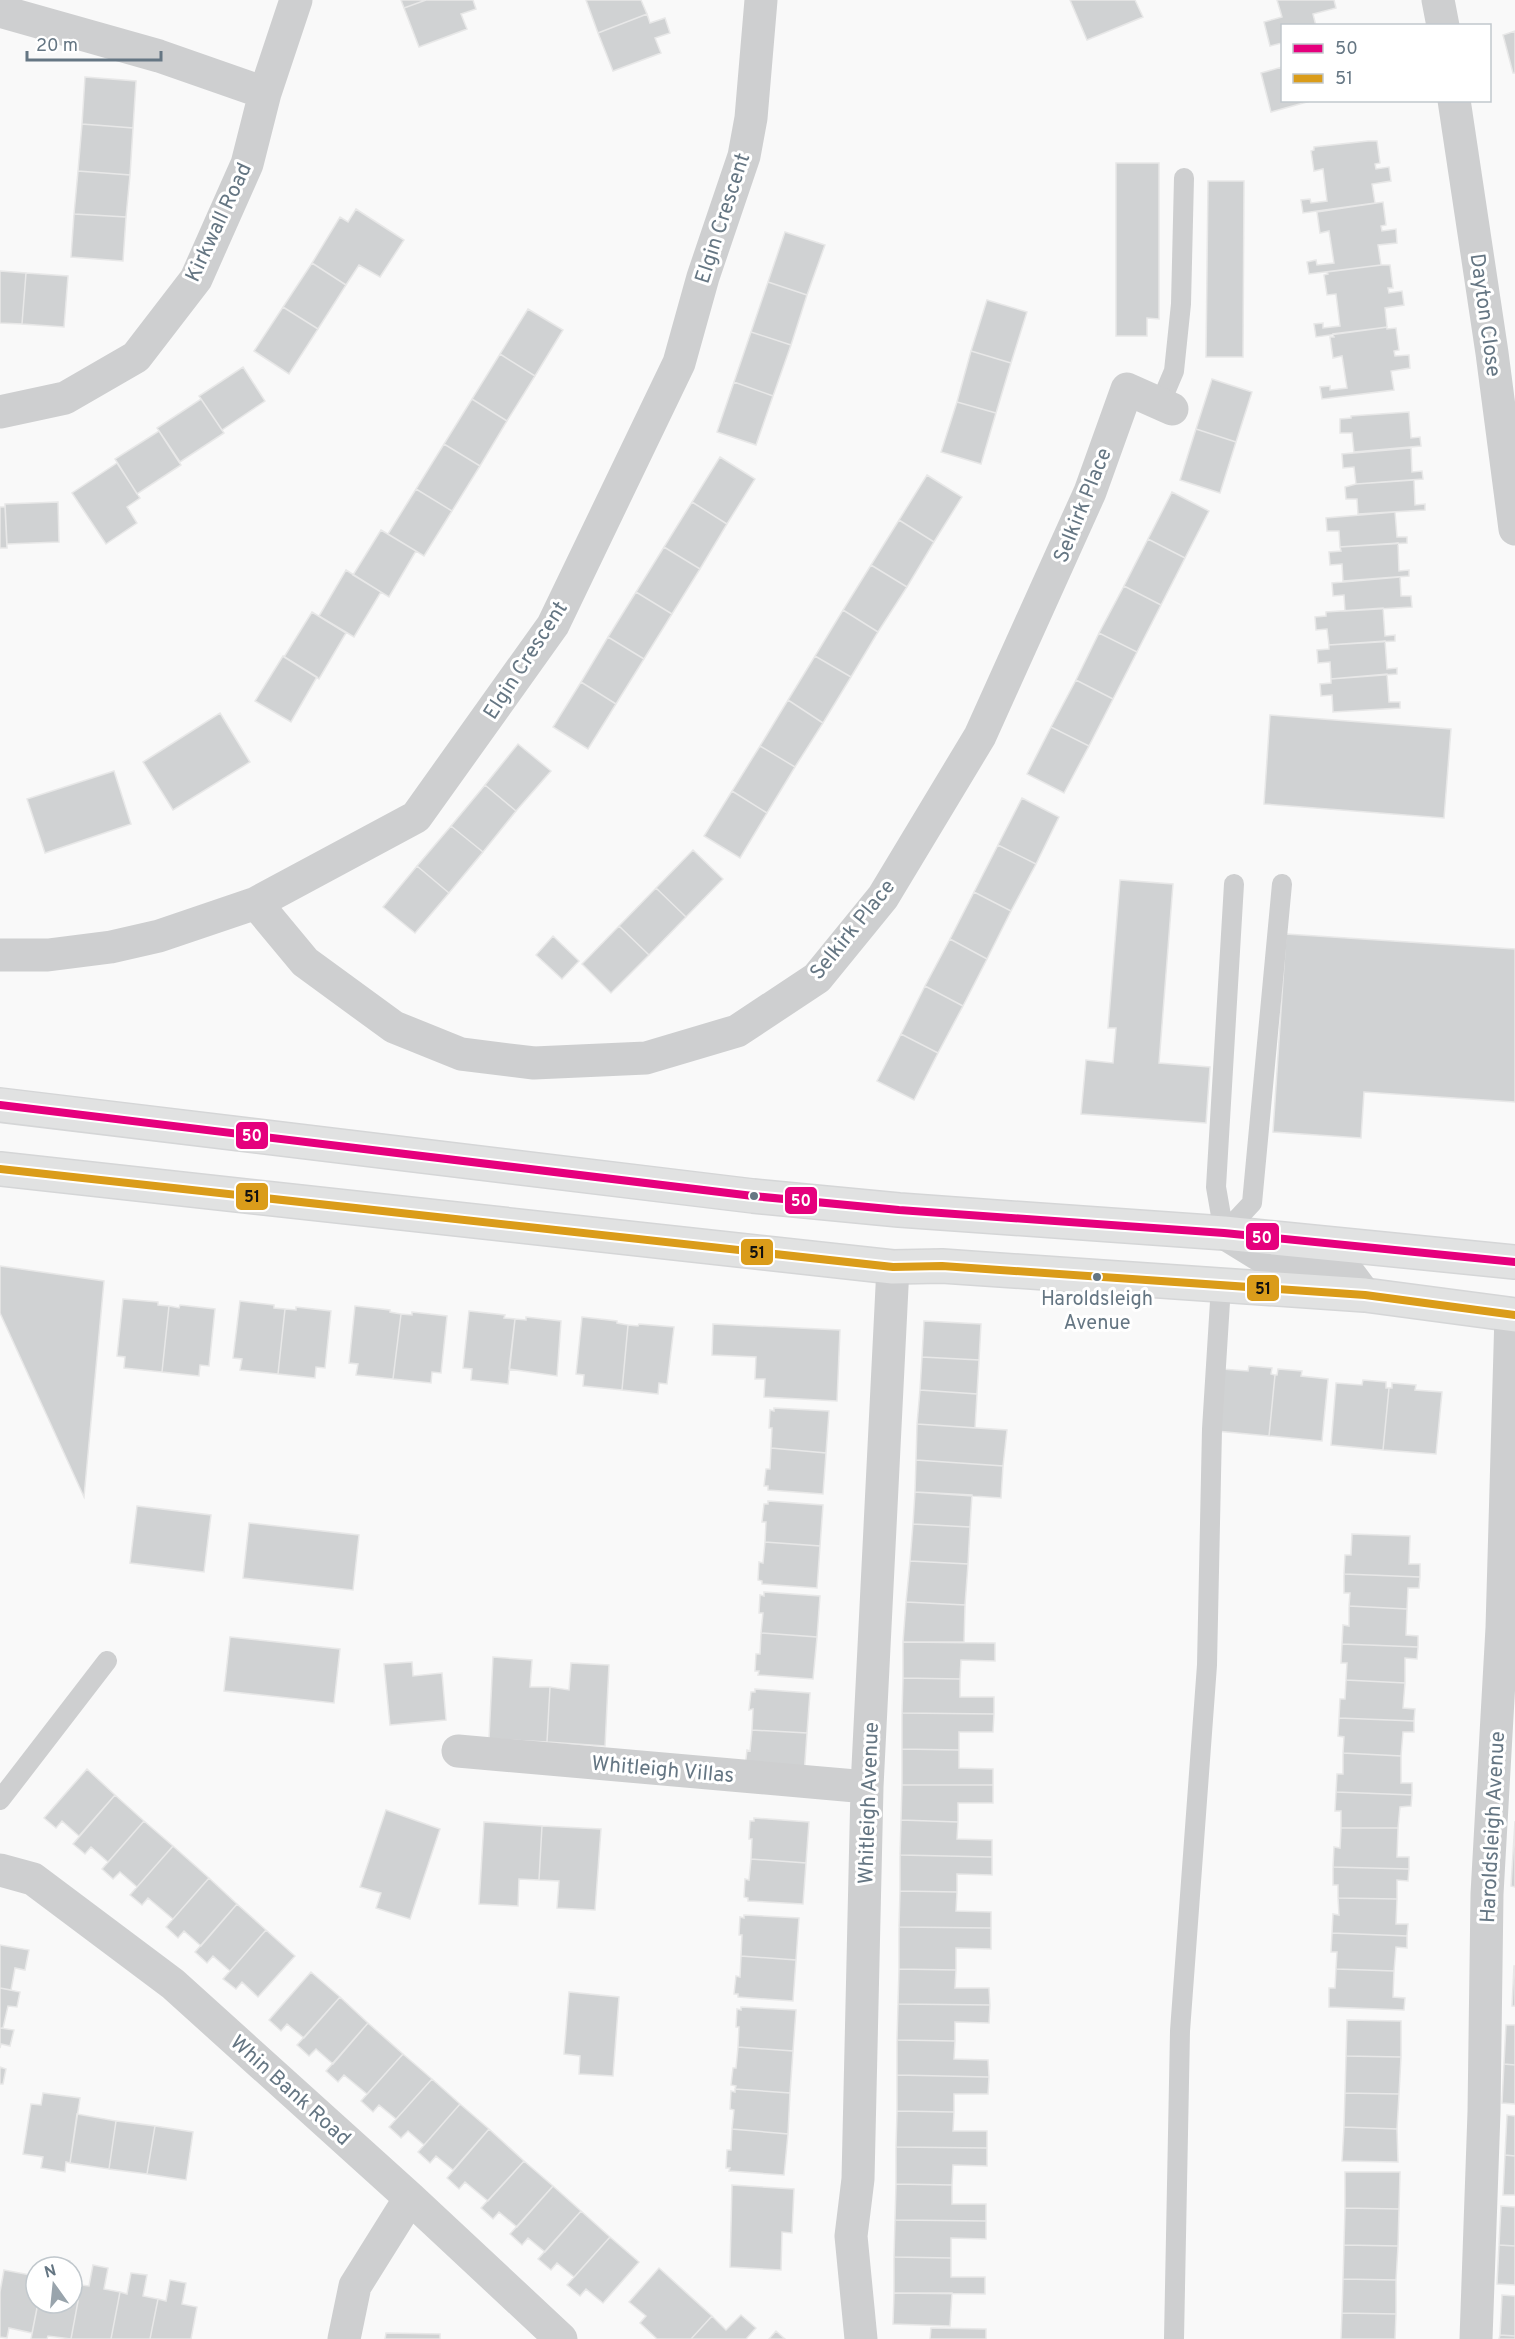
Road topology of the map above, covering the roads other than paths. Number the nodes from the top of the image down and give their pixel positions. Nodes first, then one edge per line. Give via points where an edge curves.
1 (296, 0) edge
2 (761, 0) edge
3 (1438, 0) edge
4 (0, 11) edge
5 (1443, 24) edge
6 (265, 93) junction
7 (1454, 102) edge
8 (1184, 178) dead end
9 (1166, 406) joint
10 (0, 412) edge
11 (1515, 529) edge
12 (1234, 884) dead end
13 (1282, 884) dead end
14 (256, 903) junction
15 (0, 955) edge
16 (0, 1105) edge
17 (0, 1169) edge
18 (1224, 1233) junction
19 (1515, 1262) edge
20 (893, 1267) junction
21 (1221, 1286) junction
22 (1365, 1295) junction
23 (1513, 1315) edge
24 (107, 1661) dead end
25 (459, 1751) dead end
26 (867, 1787) junction
27 (0, 1800) edge
28 (0, 1869) edge
29 (410, 2198) junction
30 (344, 2339) edge
31 (561, 2339) edge
32 (861, 2339) edge
33 (1174, 2339) edge
34 (1476, 2339) edge

1 - 6 street, Kirkwall Road
2 - 14 street, Elgin Crescent via 744,156 679,363 553,625 416,817
3 - 5 street
4 - 6 street via 159,56
6 - 10 street, Kirkwall Road via 247,164 196,279 136,357 65,398
7 - 11 street, Dayton Close
8 - 9 lane via 1180,304 1174,371
9 - 14 street, Selkirk Place via 1127,389 1090,492 980,736 883,897 817,978 737,1031 646,1058 534,1063 460,1054 394,1027 305,962
12 - 18 lane via 1216,1187
13 - 18 lane via 1252,1203
14 - 15 street, Elgin Crescent via 159,936 111,947 48,955
16 - 18 main road via 753,1196
17 - 20 main road
18 - 19 main road
18 - 22 street via 1281,1268 1350,1275
20 - 21 main road via 942,1266
20 - 26 street, Whitleigh Avenue
21 - 22 main road
21 - 33 lane via 1212,1429 1207,1665 1180,2031
22 - 23 main road
23 - 34 street, Haroldsleigh Avenue via 1502,1628 1487,1894 1485,2112
24 - 27 lane
25 - 26 street, Whitleigh Villas
26 - 32 street, Whitleigh Avenue via 858,2179 851,2236
28 - 29 street, Whin Bank Road via 33,1879 172,1984
29 - 30 street via 355,2286
29 - 31 street, Whin Bank Road

